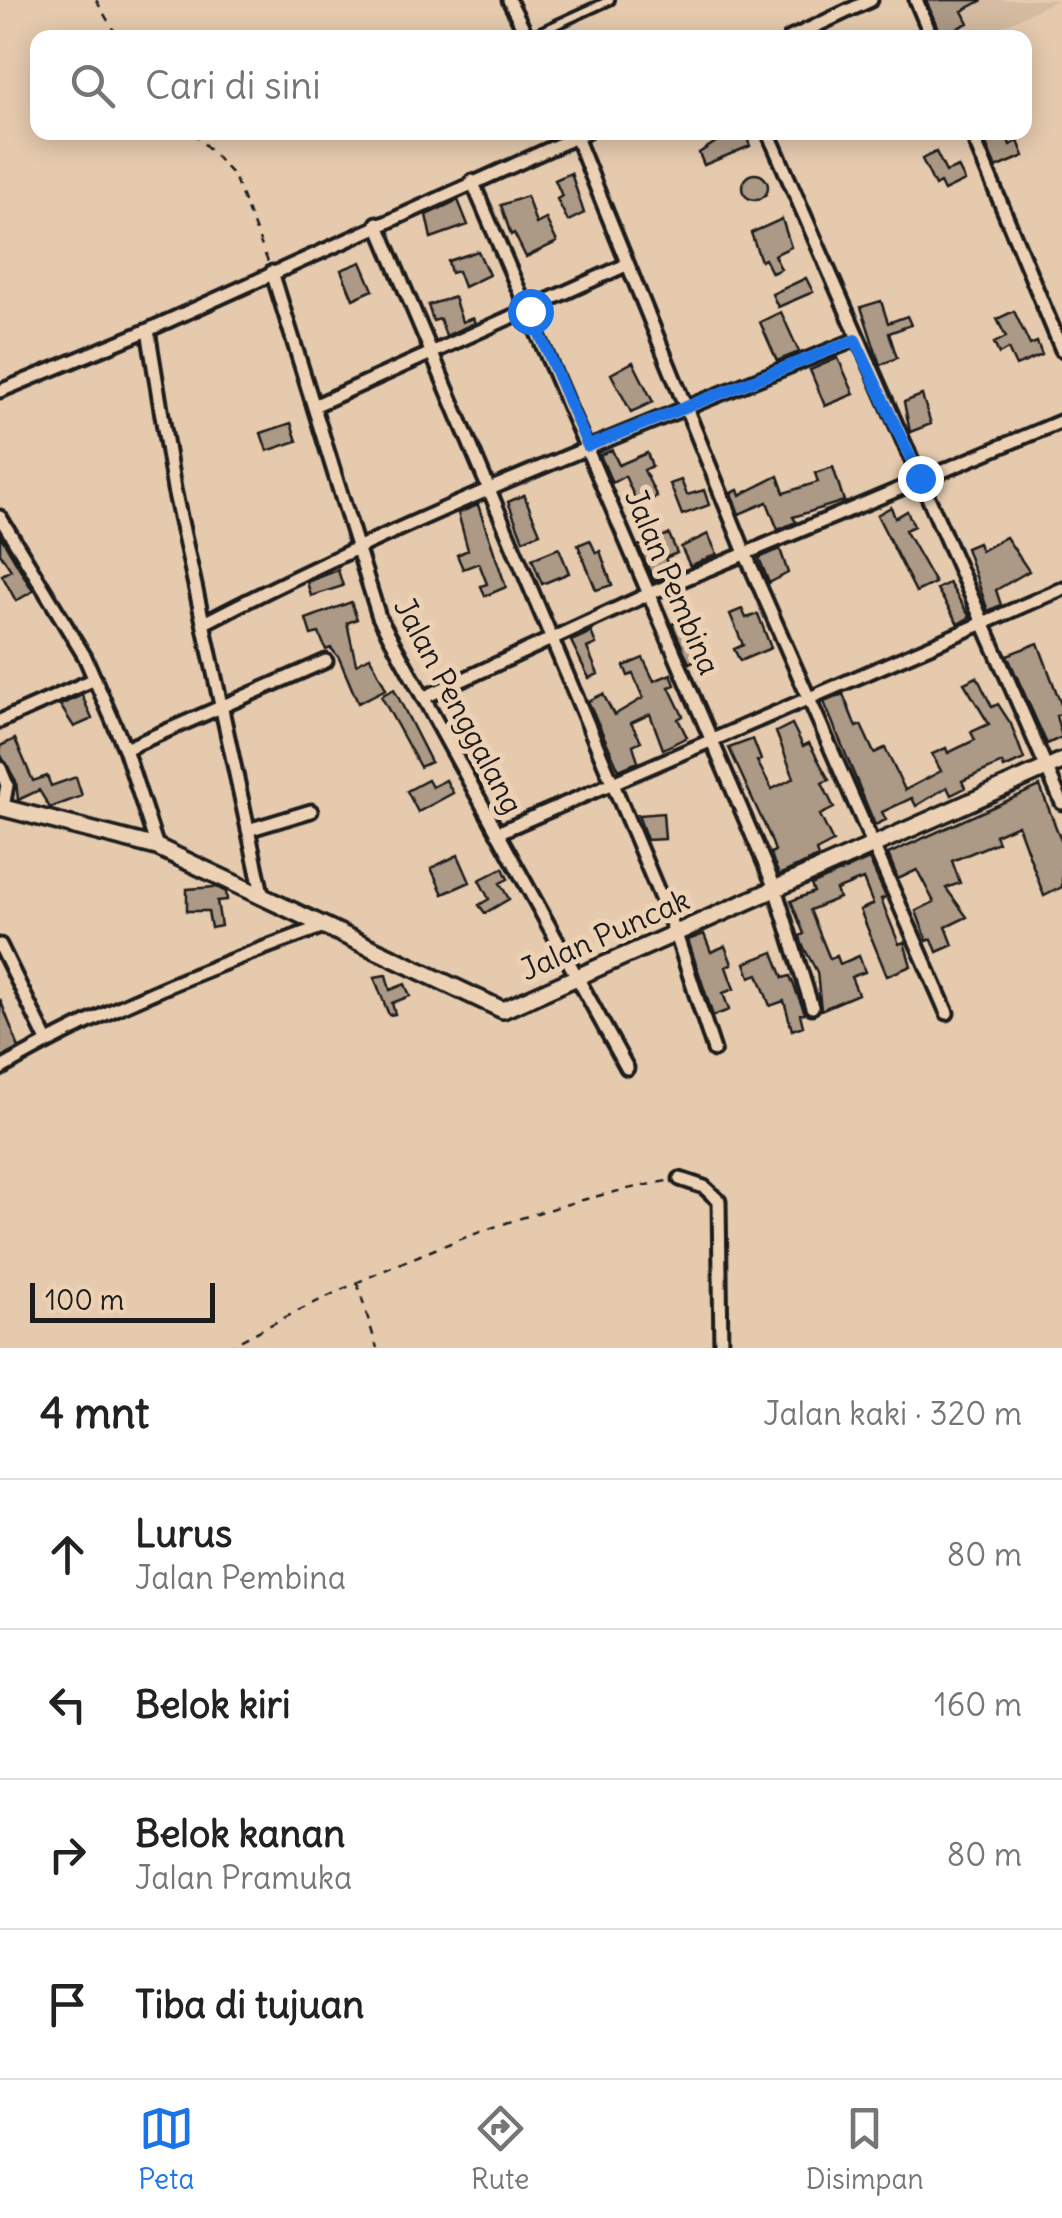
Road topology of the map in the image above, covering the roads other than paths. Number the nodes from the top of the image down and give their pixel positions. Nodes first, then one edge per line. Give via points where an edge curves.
1 (508, 0) edge
2 (610, 0) edge
3 (871, 0) edge
4 (916, 0) edge
5 (524, 30) edge
6 (544, 30) edge
7 (807, 30) edge
8 (929, 30) edge
9 (565, 140) edge
10 (581, 140) edge
11 (771, 140) edge
12 (975, 140) edge
13 (472, 181) junction
14 (377, 223) junction
15 (626, 265) junction
16 (272, 272) junction
17 (530, 311) junction
18 (148, 330) junction
19 (855, 340) junction
20 (1062, 350) edge
21 (432, 354) junction
22 (0, 391) edge
23 (316, 405) junction
24 (684, 409) junction
25 (1062, 420) edge
26 (588, 446) junction
27 (920, 478) junction
28 (488, 492) junction
29 (0, 516) edge
30 (355, 546) junction
31 (745, 553) junction
32 (1062, 589) edge
33 (651, 593) junction
34 (206, 622) junction
35 (980, 626) junction
36 (550, 636) junction
37 (326, 661) dead end
38 (95, 679) junction
39 (810, 694) junction
40 (424, 698) junction
41 (221, 704) junction
42 (0, 720) edge
43 (710, 739) junction
44 (124, 749) junction
45 (1055, 764) edge
46 (0, 768) edge
47 (611, 781) junction
48 (1062, 802) edge
49 (1, 807) edge
50 (311, 810) dead end
51 (248, 830) junction
52 (497, 833) junction
53 (874, 842) junction
54 (158, 847) junction
55 (775, 888) junction
56 (263, 898) junction
57 (324, 926) junction
58 (676, 934) junction
59 (0, 945) edge
60 (580, 977) junction
61 (812, 1007) dead end
62 (947, 1013) dead end
63 (47, 1041) junction
64 (714, 1050) dead end
65 (627, 1068) dead end
66 (0, 1069) edge
67 (680, 1179) road end
68 (721, 1348) edge

1 - 5 street
2 - 6 lane
3 - 7 street
4 - 8 street
9 - 13 street
10 - 15 street
11 - 19 street
12 - 20 street
13 - 14 street
13 - 17 street, Jalan Pembina
14 - 16 street
14 - 21 street
15 - 17 street
15 - 24 street
16 - 18 street
16 - 23 street, Jalan Penggalang
17 - 21 street
17 - 26 street, Jalan Pembina
18 - 22 street
18 - 34 street via 174,489
19 - 24 street
19 - 27 street
21 - 23 street
21 - 28 street
23 - 30 street, Jalan Penggalang
24 - 26 street
24 - 31 street
25 - 27 street
26 - 28 street
26 - 33 street, Jalan Pembina
27 - 31 street
27 - 35 street
28 - 30 street
28 - 36 street
29 - 38 street
30 - 34 street
30 - 40 street, Jalan Penggalang via 379,617
31 - 33 street
31 - 39 street
32 - 35 street
33 - 36 street
33 - 43 street, Jalan Pembina
34 - 41 street
35 - 39 street
35 - 45 street
36 - 40 street
36 - 47 street
37 - 41 street
38 - 42 street
38 - 44 street
39 - 43 street
39 - 53 street
40 - 52 street, Jalan Penggalang
41 - 44 street
41 - 51 street
43 - 47 street
43 - 55 street, Jalan Pembina
44 - 54 street
45 - 48 street
45 - 53 street, Jalan Puncak
46 - 49 street via 7,785
47 - 52 street
47 - 58 street
49 - 54 street, Jalan Puncak
50 - 51 street
51 - 56 street
52 - 60 street, Jalan Penggalang
53 - 55 street, Jalan Puncak
53 - 62 street
54 - 56 street, Jalan Puncak
55 - 58 street, Jalan Puncak
55 - 61 street, Jalan Pembina
56 - 57 street, Jalan Puncak
57 - 60 street, Jalan Puncak via 498,1009
57 - 63 street
58 - 60 street, Jalan Puncak
58 - 64 street
59 - 63 street
60 - 65 street, Jalan Penggalang
63 - 66 street
67 - 68 street via 720,1200

